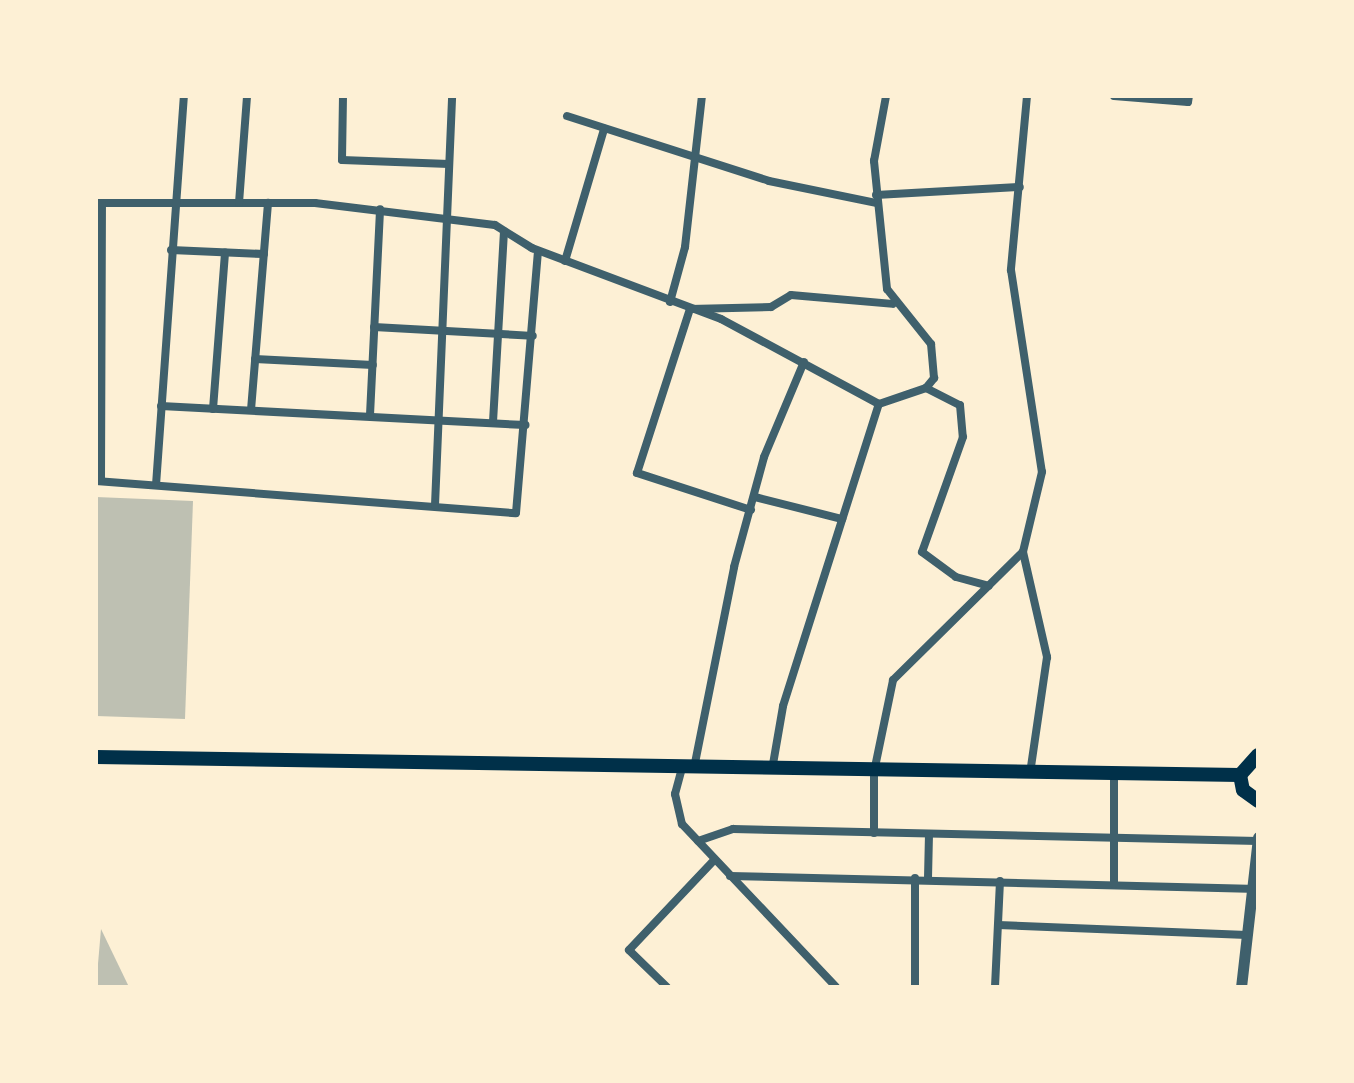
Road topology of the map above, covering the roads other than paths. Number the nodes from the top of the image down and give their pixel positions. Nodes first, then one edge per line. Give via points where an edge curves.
1 (184, 96) edge
2 (247, 96) edge
3 (343, 96) edge
4 (452, 96) edge
5 (702, 96) edge
6 (886, 96) edge
7 (1027, 96) edge
8 (1114, 96) edge
9 (1189, 96) edge
10 (567, 116) dead end
11 (604, 129) junction
12 (697, 159) junction
13 (449, 164) junction
14 (1020, 187) junction
15 (876, 199) junction
16 (99, 203) edge
17 (175, 203) junction
18 (239, 203) junction
19 (268, 203) junction
20 (380, 209) junction
21 (449, 214) junction
22 (504, 231) junction
23 (171, 250) junction
24 (538, 251) junction
25 (225, 252) junction
26 (264, 254) junction
27 (565, 261) junction
28 (670, 302) junction
29 (893, 304) junction
30 (690, 309) junction
31 (374, 327) junction
32 (443, 330) junction
33 (499, 334) junction
34 (533, 336) junction
35 (255, 359) junction
36 (804, 362) junction
37 (373, 365) junction
38 (926, 388) junction
39 (879, 404) junction
40 (161, 406) junction
41 (213, 409) junction
42 (251, 410) junction
43 (99, 411) edge
44 (370, 415) junction
45 (439, 418) junction
46 (493, 422) junction
47 (526, 425) junction
48 (98, 481) edge
49 (156, 485) junction
50 (755, 497) junction
51 (435, 505) junction
52 (751, 510) junction
53 (842, 519) junction
54 (1023, 552) junction
55 (989, 586) junction
56 (1258, 755) edge
57 (96, 757) edge
58 (688, 768) junction
59 (772, 770) junction
60 (874, 772) junction
61 (1030, 773) junction
62 (1114, 774) junction
63 (1240, 775) junction
64 (1258, 801) edge
65 (874, 833) junction
66 (929, 834) junction
67 (1114, 839) junction
68 (1258, 839) edge
69 (698, 841) junction
70 (1257, 855) edge
71 (714, 860) junction
72 (730, 876) junction
73 (915, 878) junction
74 (928, 878) junction
75 (1000, 881) junction
76 (1114, 884) junction
77 (1255, 888) edge
78 (1253, 922) edge
79 (998, 925) junction
80 (1247, 935) junction
81 (667, 987) edge
82 (836, 987) edge
83 (915, 987) edge
84 (995, 987) edge
85 (1241, 987) edge

1 - 17 street
2 - 18 street
3 - 13 street via 342,160
4 - 13 street
5 - 12 street
6 - 15 street
7 - 14 street
8 - 9 street via 1188,102
10 - 11 street
11 - 12 street
11 - 27 street
12 - 15 street
12 - 28 street
13 - 21 street
14 - 15 street
14 - 54 street via 1012,294 1042,472
15 - 29 street
16 - 17 street
16 - 43 street
17 - 18 street
17 - 23 street
18 - 19 street
19 - 20 street
19 - 26 street
20 - 21 street
20 - 31 street
21 - 22 street
21 - 32 street
22 - 24 street
22 - 33 street
23 - 25 street
23 - 40 street
24 - 27 street
24 - 34 street
25 - 26 street
25 - 41 street
26 - 35 street
27 - 28 street
28 - 30 street
29 - 30 street via 791,295 771,307
29 - 38 street via 931,344 934,378
30 - 36 street
30 - 52 street via 637,473
31 - 32 street
31 - 37 street
32 - 33 street
32 - 45 street
33 - 34 street
33 - 46 street
34 - 47 street
35 - 37 street
35 - 42 street
36 - 39 street
36 - 50 street
37 - 44 street
38 - 39 street
38 - 55 street via 960,405 963,437 922,552 956,577
39 - 53 street
40 - 41 street
40 - 49 street
41 - 42 street
42 - 44 street
43 - 48 street
44 - 45 street
45 - 46 street
45 - 51 street
46 - 47 street
47 - 51 street via 516,513
48 - 49 street
49 - 51 street
50 - 52 street
50 - 53 street
52 - 58 street
53 - 59 street via 783,706
54 - 55 street
54 - 61 street via 1047,657
55 - 60 street via 893,680
56 - 63 main road
57 - 58 main road
58 - 59 main road
58 - 69 street via 675,794 682,824
59 - 60 main road
60 - 61 main road
60 - 65 street
61 - 62 main road
62 - 63 main road
62 - 67 street
63 - 64 main road via 1243,790
65 - 66 street
65 - 69 street via 733,829
66 - 67 street
66 - 74 street
67 - 68 street
67 - 76 street
68 - 70 street
69 - 71 street
70 - 77 street
71 - 72 street
71 - 81 street via 629,950
72 - 73 street
72 - 82 street
73 - 74 street
73 - 83 street
74 - 75 street
75 - 76 street
75 - 79 street
76 - 77 street
77 - 78 street
78 - 80 street
79 - 80 street
79 - 84 street
80 - 85 street

